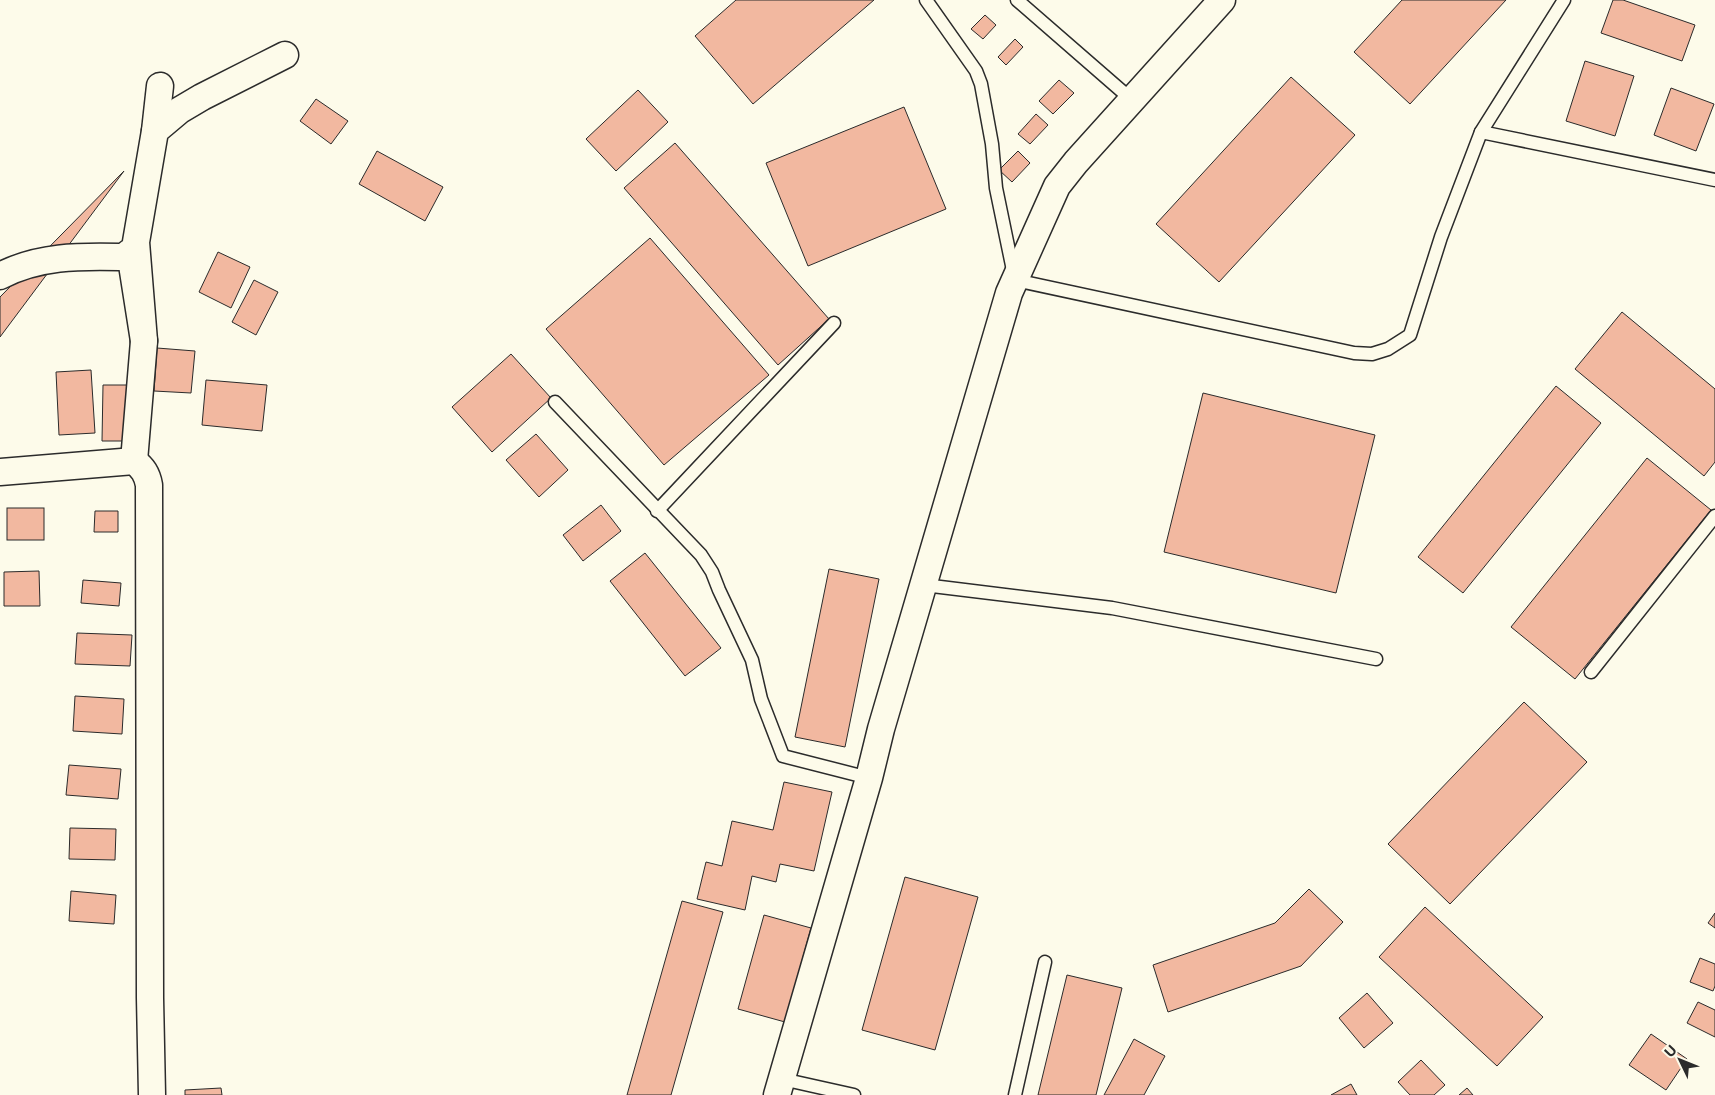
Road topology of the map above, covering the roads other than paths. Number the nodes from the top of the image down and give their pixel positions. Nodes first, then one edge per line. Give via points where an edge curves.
1 (926, 0) edge
2 (1017, 0) edge
3 (1222, 0) edge
4 (1564, 0) edge
5 (285, 55) dead end
6 (160, 86) dead end
7 (1132, 100) junction
8 (155, 131) junction
9 (1481, 132) junction
10 (1715, 180) edge
11 (0, 276) edge
12 (1015, 280) junction
13 (834, 323) dead end
14 (144, 342) junction
15 (555, 402) dead end
16 (134, 461) junction
17 (0, 472) edge
18 (657, 511) junction
19 (1715, 516) edge
20 (924, 585) junction
21 (1376, 659) dead end
22 (1591, 672) dead end
23 (869, 778) junction
24 (1045, 962) dead end
25 (780, 1087) edge
26 (152, 1095) edge
27 (854, 1095) edge
28 (1015, 1095) edge

1 - 12 lane via 976,70 981,84 996,188
2 - 7 lane
3 - 7 street
4 - 9 lane
5 - 8 street via 202,97
6 - 8 street
7 - 12 street via 1057,186
8 - 14 street via 136,242
9 - 10 lane
9 - 12 lane via 1441,237 1410,335 1388,349 1372,354 1354,354
11 - 14 street via 32,263 83,256 120,257 130,252
12 - 20 street via 965,438
13 - 18 lane
14 - 16 street
15 - 18 lane
16 - 17 street
16 - 26 street via 142,467 149,485
18 - 23 lane via 701,555 712,572 752,660 761,699 783,756
19 - 22 lane
20 - 21 lane via 1112,608
20 - 23 street
23 - 25 street
24 - 28 lane
25 - 27 lane

